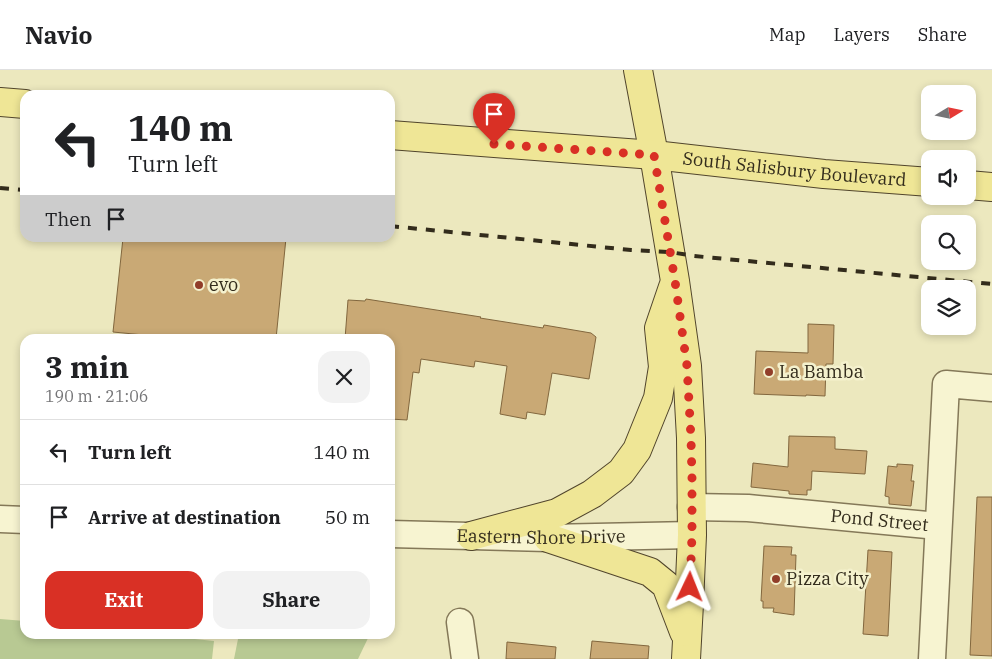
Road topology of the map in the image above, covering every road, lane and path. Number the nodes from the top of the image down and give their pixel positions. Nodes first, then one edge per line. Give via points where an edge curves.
1 (638, 70) edge
2 (0, 102) edge
3 (20, 104) edge
4 (395, 135) edge
5 (654, 155) junction
6 (921, 181) edge
7 (976, 186) edge
8 (992, 187) edge
9 (675, 281) junction
10 (992, 388) edge
11 (691, 507) junction
12 (0, 519) edge
13 (20, 520) edge
14 (938, 526) junction
15 (395, 534) edge
16 (692, 535) junction
17 (471, 536) junction
18 (548, 538) junction
19 (460, 622) dead end
20 (686, 649) edge
21 (465, 659) edge
22 (932, 659) edge

1 - 5 main road
2 - 3 main road
4 - 5 main road, South Salisbury Boulevard
5 - 6 main road, South Salisbury Boulevard
5 - 9 main road
7 - 8 main road
9 - 11 main road via 687,366
9 - 17 main road via 660,328 663,366 658,398 637,450 620,472 592,494 557,513
10 - 14 street, Pond Street via 946,384
11 - 14 street, Pond Street via 748,508
11 - 16 main road
12 - 13 street
14 - 22 street
15 - 17 street, Eastern Shore Drive
16 - 18 street, Eastern Shore Drive
16 - 20 main road
17 - 18 street, Eastern Shore Drive
18 - 20 main road via 650,572 666,585
19 - 21 street

